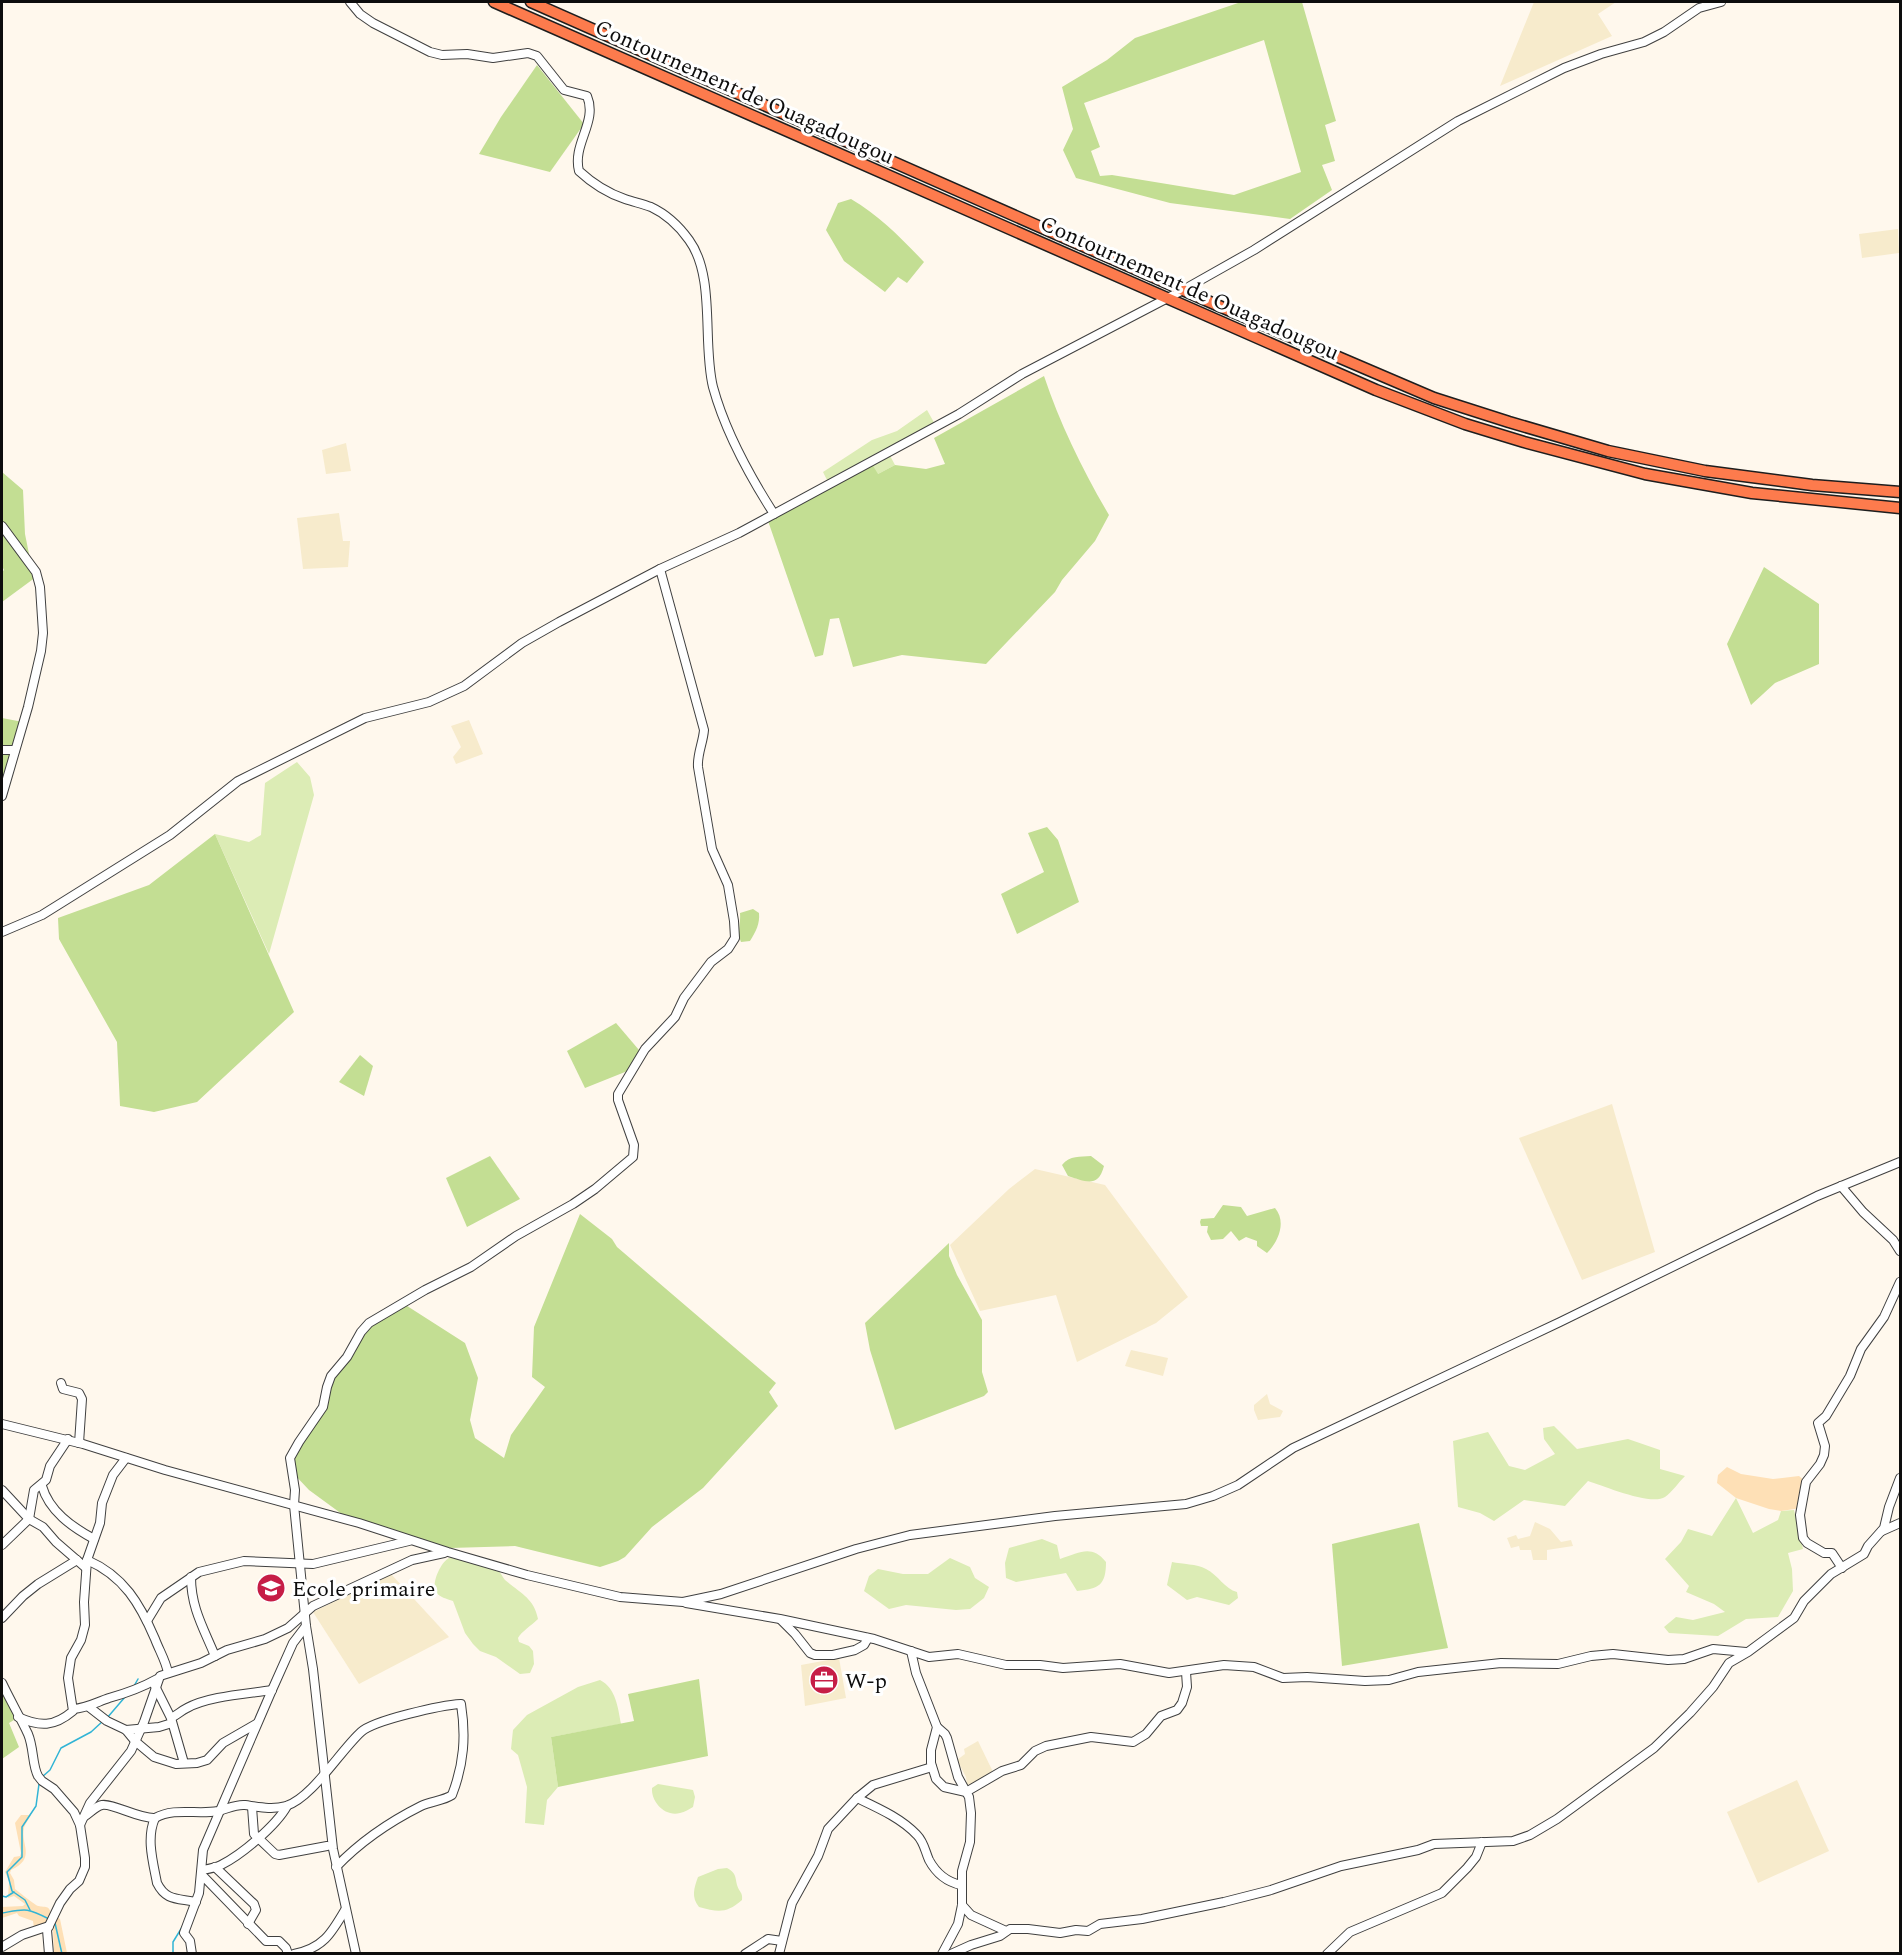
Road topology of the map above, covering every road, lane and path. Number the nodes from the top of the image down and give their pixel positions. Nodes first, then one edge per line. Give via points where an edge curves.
1 (350, 2) edge
2 (494, 2) edge
3 (531, 2) edge
4 (1721, 2) edge
5 (1184, 290) junction
6 (1167, 298) junction
7 (1900, 492) edge
8 (1900, 508) edge
9 (774, 514) junction
10 (2, 526) edge
11 (660, 569) junction
12 (2, 750) edge
13 (15, 750) junction
14 (2, 796) edge
15 (2, 932) edge
16 (1900, 1162) edge
17 (1841, 1186) junction
18 (1900, 1251) edge
19 (1900, 1282) edge
20 (61, 1383) dead end
21 (2, 1424) edge
22 (68, 1439) junction
23 (79, 1443) junction
24 (126, 1458) junction
25 (1900, 1478) edge
26 (42, 1486) junction
27 (2, 1490) edge
28 (294, 1505) junction
29 (29, 1519) junction
30 (1900, 1523) edge
31 (1881, 1531) junction
32 (94, 1539) junction
33 (411, 1540) junction
34 (2, 1545) edge
35 (448, 1552) junction
36 (77, 1560) junction
37 (86, 1564) junction
38 (300, 1564) junction
39 (1842, 1568) junction
40 (191, 1577) junction
41 (684, 1602) junction
42 (305, 1614) junction
43 (2, 1618) edge
44 (780, 1619) junction
45 (147, 1621) junction
46 (306, 1626) junction
47 (868, 1638) junction
48 (911, 1651) junction
49 (1748, 1652) junction
50 (215, 1656) junction
51 (1186, 1672) junction
52 (168, 1673) junction
53 (156, 1682) junction
54 (2, 1683) edge
55 (272, 1690) junction
56 (89, 1707) junction
57 (73, 1709) junction
58 (18, 1717) junction
59 (172, 1720) junction
60 (257, 1724) junction
61 (937, 1727) junction
62 (141, 1728) junction
63 (126, 1730) junction
64 (135, 1741) junction
65 (184, 1764) junction
66 (932, 1767) junction
67 (325, 1773) junction
68 (966, 1792) junction
69 (857, 1798) junction
70 (287, 1806) junction
71 (252, 1807) junction
72 (222, 1810) junction
73 (85, 1816) junction
74 (155, 1818) junction
75 (80, 1825) junction
76 (258, 1838) junction
77 (1482, 1842) junction
78 (327, 1846) dead end
79 (215, 1867) junction
80 (336, 1867) junction
81 (202, 1873) junction
82 (961, 1885) junction
83 (196, 1902) junction
84 (962, 1905) junction
85 (345, 1910) junction
86 (248, 1924) junction
87 (49, 1926) junction
88 (1006, 1931) junction
89 (782, 1941) junction
90 (2, 1947) edge
91 (49, 1953) edge
92 (192, 1953) edge
93 (288, 1953) edge
94 (294, 1953) edge
95 (356, 1953) edge
96 (745, 1953) edge
97 (778, 1953) edge
98 (942, 1953) edge
99 (951, 1953) edge
100 (1327, 1953) edge

1 - 9 street via 373,23 430,52 493,58 528,53 537,56 564,90 587,96 591,108 579,150 579,171 602,189 667,217 690,242 699,260 714,387 746,466
2 - 6 highway, Contournement de Ouagadougou
3 - 5 highway, Contournement de Ouagadougou
4 - 5 street via 1699,8 1644,42 1564,68 1458,121
5 - 6 street
5 - 7 highway, Contournement de Ouagadougou via 1434,398 1608,451 1705,471
6 - 8 highway, Contournement de Ouagadougou via 1376,390 1524,442 1645,474 1752,493
6 - 9 street via 1022,374 959,414
9 - 11 street
10 - 13 street via 36,572 43,617 41,651
11 - 15 street via 522,643 464,687 429,702 365,718 238,781 170,835 42,915
11 - 28 street via 704,730 698,767 712,849 728,885 735,939 711,962 675,1017 645,1049 618,1094 634,1145 633,1157 573,1204 471,1267 369,1323 331,1376 323,1407 290,1458
12 - 13 street
13 - 14 street
16 - 17 street
17 - 18 street
17 - 41 street via 1293,1448 1238,1485 1213,1496 1185,1504 910,1535
19 - 39 street via 1850,1376 1826,1416 1818,1422 1825,1446 1820,1464 1806,1482 1800,1515 1803,1538 1824,1553 1832,1553
20 - 23 street via 63,1389 79,1393 82,1399
21 - 22 street
22 - 23 street
22 - 26 street
23 - 24 street
24 - 28 street
24 - 32 street via 113,1475
25 - 31 street
26 - 29 street via 34,1490
26 - 32 street via 53,1509
27 - 29 street
28 - 33 street
28 - 38 street
29 - 34 street
29 - 36 street via 44,1527
30 - 31 street
31 - 39 street via 1864,1554
32 - 37 street
33 - 35 street
33 - 38 street via 320,1563
35 - 41 street via 600,1593
35 - 42 street via 412,1560 313,1606
36 - 37 street
36 - 43 street via 38,1584
37 - 45 street via 103,1567 112,1574 136,1600
37 - 57 street via 85,1625 71,1658 68,1678
38 - 40 street via 244,1561
38 - 42 street
39 - 49 street via 1816,1588 1794,1618
40 - 45 street via 159,1600
40 - 50 street via 200,1625
41 - 44 street
42 - 46 street
42 - 50 street via 277,1633
44 - 47 street
44 - 47 street via 815,1655 855,1650
45 - 52 street
46 - 55 street via 293,1643
46 - 67 street
47 - 48 street
48 - 51 street via 929,1657 958,1654 1006,1665 1063,1668 1120,1664 1169,1673
48 - 61 street
49 - 51 street via 1713,1649 1668,1660 1613,1654 1558,1664 1501,1663 1418,1671 1389,1680 1365,1681 1283,1678 1254,1667 1224,1665
49 - 77 street via 1729,1663 1713,1687 1654,1748 1557,1819 1530,1836
50 - 52 street
51 - 68 street via 1186,1687 1177,1710 1161,1716 1133,1742 1091,1737 1046,1746 1021,1765
52 - 53 street
53 - 56 street
53 - 59 street
53 - 62 street
54 - 58 street
55 - 59 street via 201,1703 186,1708
55 - 60 street
56 - 57 street
56 - 63 street
57 - 58 street via 45,1725
58 - 75 street via 29,1736 35,1771 72,1809
59 - 62 street via 159,1727
59 - 65 street
60 - 65 street via 223,1743 207,1760
60 - 72 street
61 - 66 street
61 - 68 street via 945,1734
62 - 63 street
62 - 64 street
63 - 64 street
64 - 65 street via 154,1757
64 - 73 street via 90,1803
66 - 68 street via 944,1787
66 - 69 street via 873,1785
67 - 70 street
67 - 80 street
67 - 80 street via 363,1730 396,1717 462,1704 465,1747 453,1794 422,1805 378,1830
68 - 82 street via 971,1813 970,1842
69 - 82 street via 916,1834 944,1878
69 - 89 street via 828,1829 819,1856 792,1903
70 - 71 street
70 - 76 street
71 - 72 street via 238,1805
71 - 76 street via 254,1834
72 - 74 street
72 - 81 street via 203,1850
73 - 74 street via 106,1805
73 - 75 street
74 - 83 street via 150,1837 157,1883 168,1898
75 - 87 street via 85,1867
76 - 78 street via 279,1855
76 - 79 street
77 - 88 street via 1434,1844 1341,1866 1224,1902 1100,1924 1086,1931
77 - 100 street via 1472,1863 1442,1893 1350,1932
79 - 81 street
79 - 86 street via 254,1904 256,1910
80 - 85 street
81 - 83 street
81 - 86 street
82 - 84 street
83 - 92 street via 184,1933
84 - 88 street via 970,1915
84 - 98 street via 955,1931
85 - 94 street via 326,1940 311,1950
85 - 95 street
86 - 93 street via 266,1941 281,1942
87 - 90 street
87 - 91 street
88 - 99 street
89 - 96 street via 768,1939
89 - 97 street

